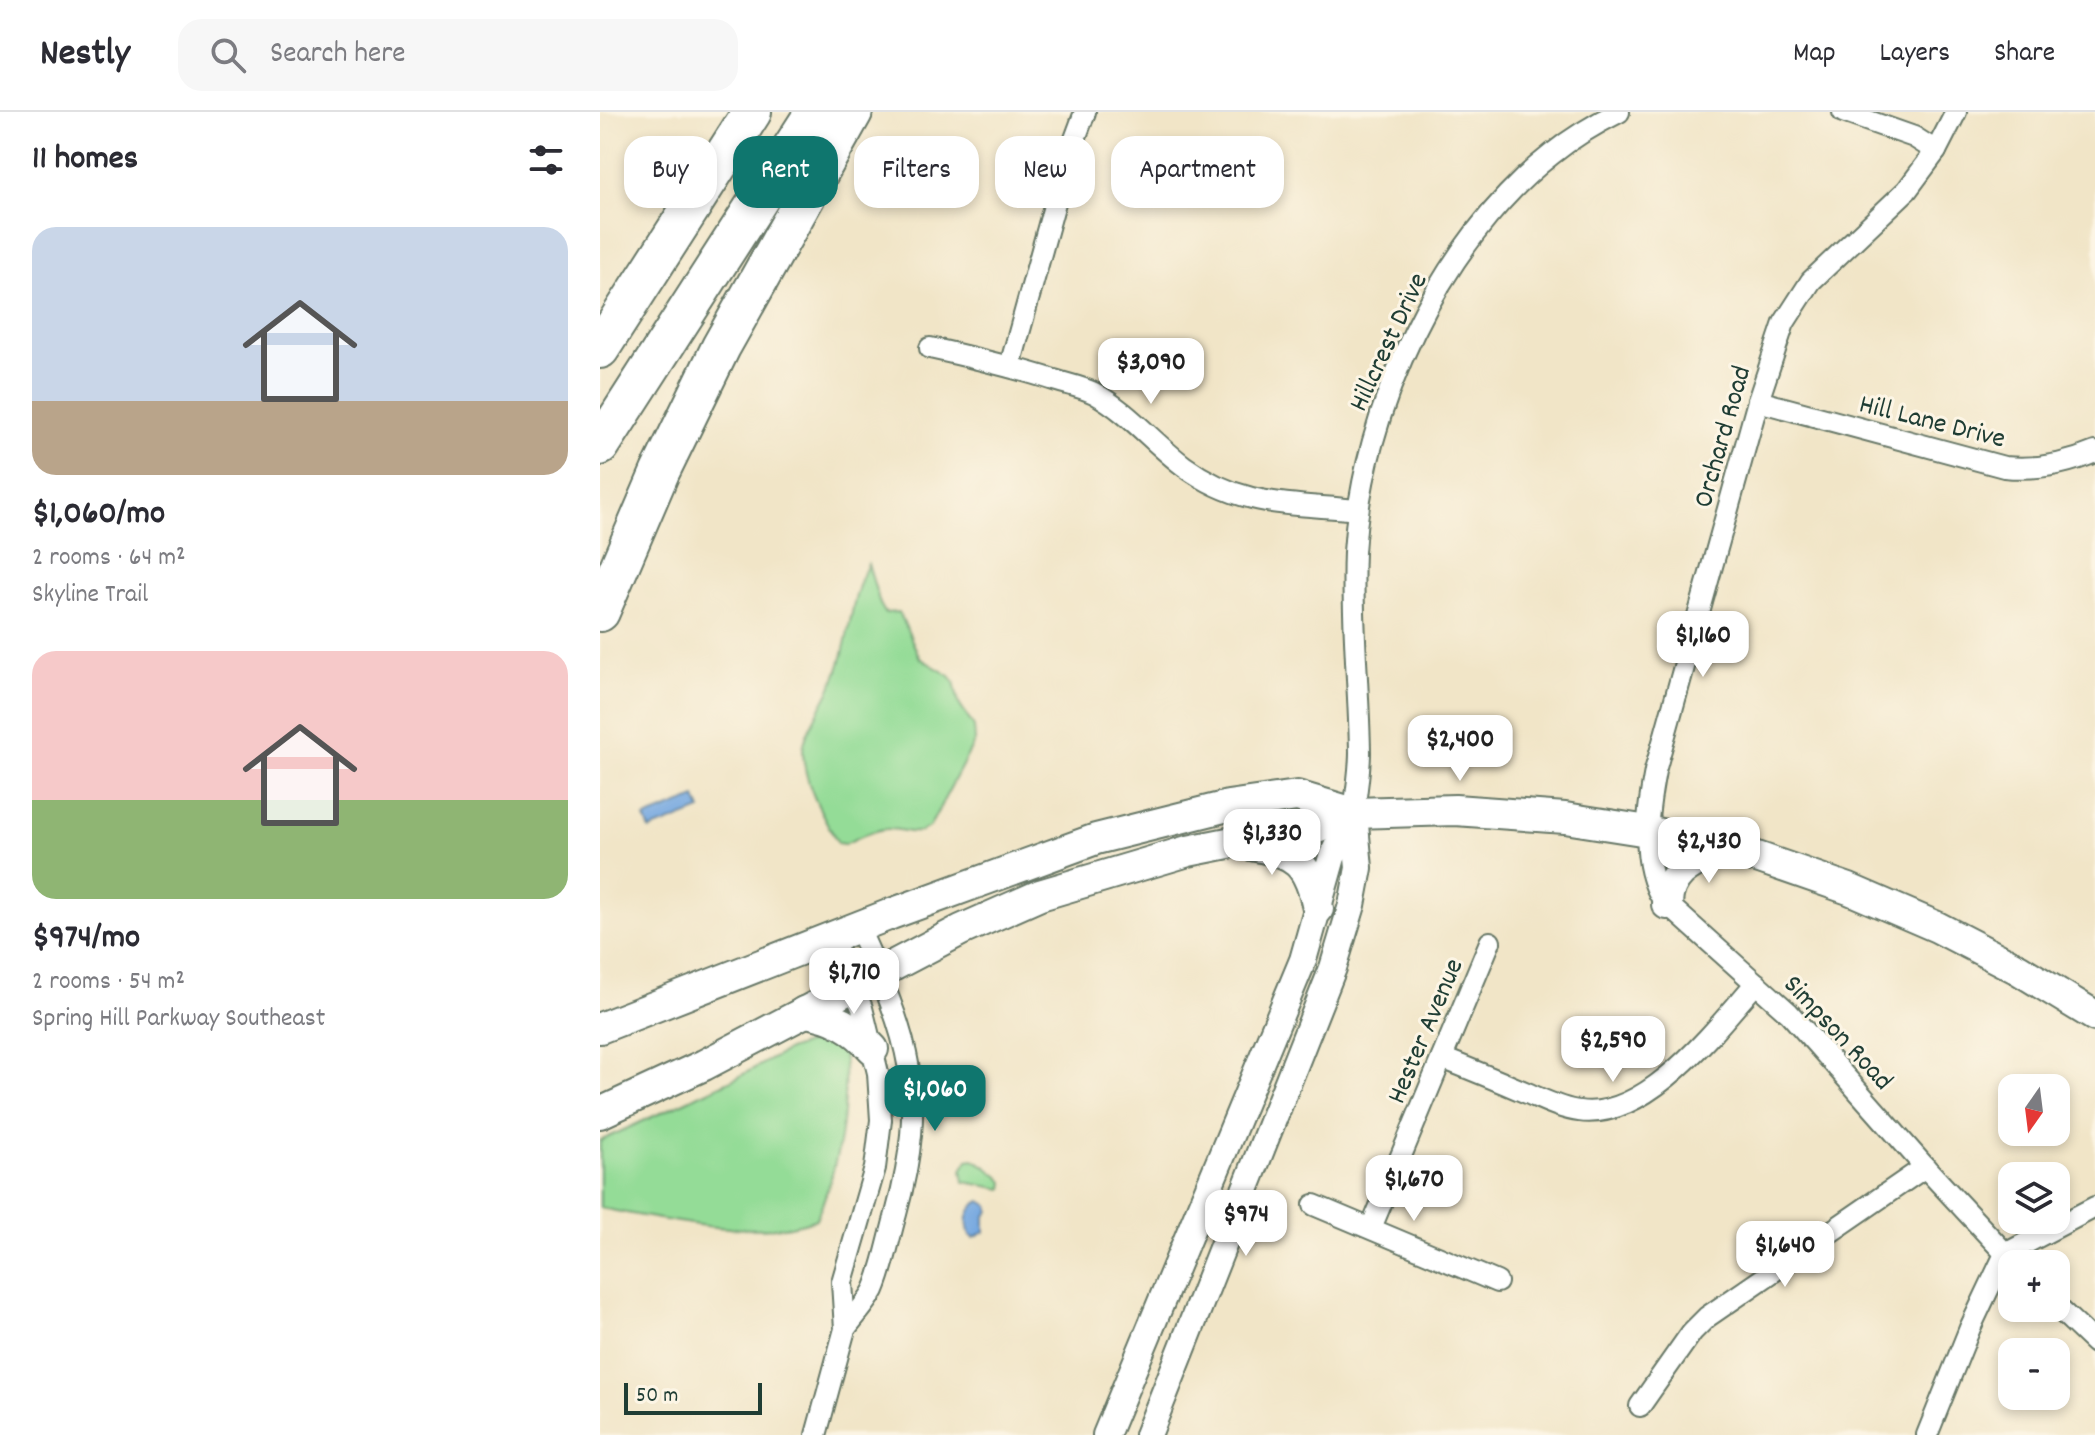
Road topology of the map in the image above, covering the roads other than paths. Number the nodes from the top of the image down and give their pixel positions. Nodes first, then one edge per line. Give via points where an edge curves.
1 (752, 112) edge
2 (815, 112) edge
3 (853, 112) edge
4 (1085, 112) edge
5 (1619, 112) edge
6 (1843, 112) edge
7 (1956, 112) edge
8 (1936, 151) junction
9 (681, 224) junction
10 (600, 318) edge
11 (930, 348) dead end
12 (600, 349) edge
13 (1010, 366) junction
14 (1758, 401) junction
15 (600, 446) edge
16 (2095, 452) edge
17 (1358, 510) junction
18 (600, 612) edge
19 (1354, 813) junction
20 (1648, 831) junction
21 (1233, 842) junction
22 (1721, 848) junction
23 (1667, 904) junction
24 (1318, 909) junction
25 (845, 932) junction
26 (1490, 942) dead end
27 (866, 979) junction
28 (1756, 983) junction
29 (804, 1012) junction
30 (2095, 1016) edge
31 (600, 1028) edge
32 (873, 1049) junction
33 (1442, 1058) junction
34 (600, 1113) edge
35 (1925, 1167) junction
36 (1314, 1205) dead end
37 (2095, 1207) edge
38 (1371, 1228) junction
39 (2002, 1250) edge
40 (2025, 1250) edge
41 (1998, 1280) edge
42 (1497, 1282) dead end
43 (2070, 1319) edge
44 (845, 1329) junction
45 (2095, 1343) edge
46 (1640, 1406) dead end
47 (816, 1435) edge
48 (1106, 1435) edge
49 (1148, 1435) edge
50 (1927, 1435) edge

1 - 9 highway
2 - 15 highway
3 - 18 highway via 721,347
4 - 13 street
5 - 17 street, Hillcrest Drive via 1583,131 1534,169 1464,249 1391,385
6 - 8 street via 1914,137
7 - 8 street, Orchard Road
8 - 14 street, Orchard Road via 1894,205 1796,300 1774,347
9 - 10 highway
9 - 12 highway
11 - 13 street
13 - 17 street via 1091,391 1125,412 1183,465 1239,497
14 - 16 street, Hill Lane Drive via 2004,467 2032,468
14 - 20 street, Orchard Road via 1655,771
17 - 19 street, Hillcrest Drive via 1354,601 1360,755
19 - 20 main road via 1455,810
19 - 21 main road via 1301,833
19 - 24 street via 1332,857
19 - 25 main road via 1297,796 1156,822 1060,851
19 - 49 street via 1359,868 1333,968
20 - 22 main road
20 - 23 street, Simpson Road via 1653,882
21 - 24 main road via 1280,850 1296,859 1311,881
21 - 27 main road via 1040,895
22 - 23 main road via 1673,877
22 - 30 main road via 1849,889 1937,927
23 - 28 street, Simpson Road
24 - 48 street via 1303,960
25 - 27 street
25 - 27 street
25 - 31 main road
26 - 33 street, Hester Avenue
27 - 29 main road
27 - 32 street
27 - 44 street via 890,997 905,1044 913,1092 912,1136 873,1290
28 - 33 street via 1679,1068 1613,1108 1586,1112 1562,1107
28 - 35 street, Simpson Road via 1789,1013
29 - 32 main road via 841,1022
29 - 34 main road
32 - 44 street via 881,1092 880,1144 842,1282
33 - 38 street, Hester Avenue
35 - 39 street, Simpson Road
35 - 46 street via 1707,1317
36 - 38 street
37 - 40 street
38 - 42 street
41 - 50 street via 1970,1328
43 - 45 street
44 - 47 street

